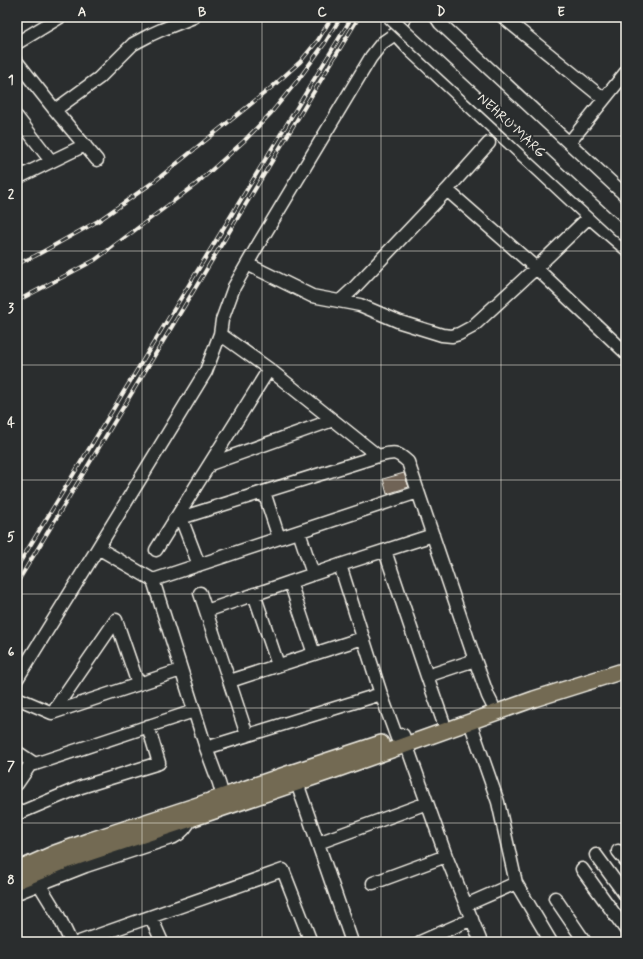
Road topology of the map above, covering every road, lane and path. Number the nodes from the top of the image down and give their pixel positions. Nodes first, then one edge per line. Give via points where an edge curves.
1 (60, 17) edge
2 (194, 17) edge
3 (389, 17) edge
4 (406, 17) edge
5 (436, 17) edge
6 (503, 17) edge
7 (395, 34) junction
8 (17, 43) edge
9 (17, 62) edge
10 (626, 72) edge
11 (604, 99) junction
12 (55, 110) junction
13 (17, 117) edge
14 (489, 143) dead end
15 (569, 144) junction
16 (85, 145) junction
17 (97, 160) dead end
18 (51, 161) junction
19 (17, 178) edge
20 (447, 190) junction
21 (626, 196) edge
22 (589, 217) junction
23 (626, 236) edge
24 (626, 249) edge
25 (247, 264) junction
26 (536, 268) junction
27 (340, 301) junction
28 (220, 334) junction
29 (626, 353) edge
30 (269, 368) junction
31 (333, 420) junction
32 (378, 456) junction
33 (210, 464) junction
34 (264, 492) junction
35 (418, 492) junction
36 (178, 519) junction
37 (299, 532) junction
38 (433, 535) junction
39 (279, 538) junction
40 (98, 548) junction
41 (156, 550) dead end
42 (386, 551) junction
43 (199, 564) junction
44 (340, 565) junction
45 (312, 574) junction
46 (153, 580) junction
47 (290, 582) junction
48 (200, 593) dead end
49 (254, 594) junction
50 (206, 611) junction
51 (363, 638) junction
52 (314, 654) junction
53 (475, 660) junction
54 (278, 665) junction
55 (624, 666) edge
56 (181, 670) junction
57 (427, 676) junction
58 (17, 678) edge
59 (230, 681) junction
60 (138, 684) junction
61 (381, 694) junction
62 (17, 698) edge
63 (492, 704) junction
64 (194, 711) junction
65 (52, 713) junction
66 (443, 721) junction
67 (470, 722) junction
68 (148, 726) junction
69 (247, 735) junction
70 (402, 739) junction
71 (206, 748) junction
72 (17, 752) edge
73 (32, 762) junction
74 (297, 783) junction
75 (17, 784) edge
76 (223, 797) junction
77 (427, 804) junction
78 (17, 814) edge
79 (191, 819) junction
80 (167, 821) junction
81 (318, 843) junction
82 (618, 851) dead end
83 (596, 855) dead end
84 (446, 856) junction
85 (626, 861) edge
86 (582, 869) dead end
87 (17, 870) edge
88 (17, 881) edge
89 (373, 883) dead end
90 (516, 883) junction
91 (39, 884) junction
92 (17, 893) edge
93 (626, 896) edge
94 (555, 898) dead end
95 (466, 906) junction
96 (151, 917) junction
97 (472, 919) junction
98 (626, 930) edge
99 (92, 940) edge
100 (71, 942) edge
101 (79, 942) edge
102 (162, 942) edge
103 (311, 942) edge
104 (352, 942) edge
105 (420, 942) edge
106 (482, 942) edge
107 (551, 942) edge
108 (585, 942) edge

1 - 8 street
2 - 12 street via 155,32 133,44 99,78
3 - 23 street, bridge
4 - 7 street
5 - 15 street
6 - 11 street
7 - 22 street, NEHRU MARG
7 - 25 street via 382,43 372,57
9 - 12 street
10 - 11 street
11 - 15 street
12 - 16 street
13 - 18 street
14 - 20 street
15 - 21 street
16 - 17 street
16 - 18 street
18 - 19 street
20 - 26 street
20 - 27 street
22 - 24 street, NEHRU MARG
22 - 26 street
25 - 27 street via 312,296
25 - 28 street via 229,299
26 - 27 street via 472,327 452,336 400,322 360,305
26 - 29 street
28 - 30 street
28 - 40 street via 206,371
30 - 31 street
30 - 33 street
31 - 32 street
31 - 33 street
32 - 34 street
32 - 35 street via 400,454 408,462
33 - 36 street
34 - 36 street
34 - 39 street
35 - 37 street
35 - 38 street
36 - 41 street
36 - 43 street
37 - 39 street
37 - 45 street
38 - 42 street
38 - 53 street
39 - 43 street
40 - 46 street
40 - 58 street
42 - 44 street
42 - 57 street
43 - 46 street
44 - 45 street
44 - 51 street
45 - 47 street
46 - 56 street
47 - 49 street
47 - 52 street
48 - 50 street
49 - 50 street
49 - 54 street
50 - 59 street
51 - 52 street
51 - 61 street
52 - 54 street
53 - 57 street
53 - 63 street
54 - 59 street
55 - 63 main road via 533,689
55 - 67 main road
56 - 60 street
56 - 64 street
57 - 66 street
59 - 69 street
60 - 65 street
60 - 65 street via 116,620
61 - 69 street
61 - 70 street
62 - 65 street
63 - 66 main road
64 - 68 street
64 - 71 street
66 - 70 main road
67 - 70 main road
67 - 90 street via 498,802
68 - 73 street via 35,764
68 - 78 street via 159,763 82,787
69 - 71 street
70 - 74 main road
70 - 76 main road via 293,772
70 - 77 street
71 - 76 street
72 - 73 street
73 - 75 street
74 - 79 main road
74 - 81 street
76 - 80 main road
77 - 81 street
77 - 84 street
79 - 80 main road
79 - 91 street via 187,827 174,838 106,859
80 - 87 main road via 88,841
80 - 88 main road
81 - 104 street
82 - 85 street
83 - 93 street
84 - 89 street
84 - 95 street
86 - 98 street
90 - 95 street
90 - 107 street
91 - 92 street
91 - 100 street
94 - 108 street
95 - 97 street
96 - 99 street
96 - 102 street
96 - 103 street via 284,870
97 - 105 street
97 - 106 street
99 - 101 street

